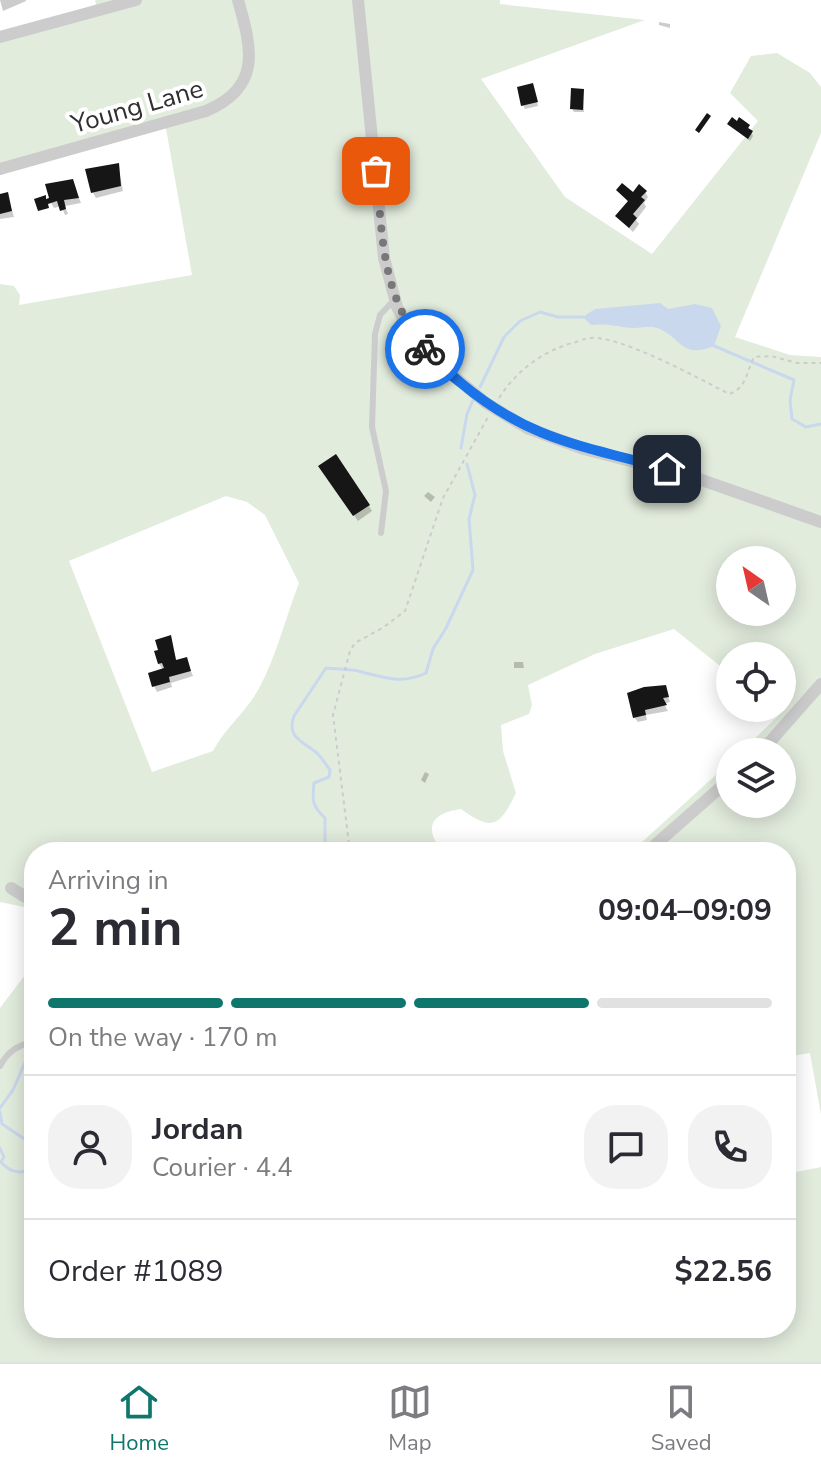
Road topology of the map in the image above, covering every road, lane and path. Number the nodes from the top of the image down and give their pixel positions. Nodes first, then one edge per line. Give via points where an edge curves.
1 (136, 0) edge
2 (238, 0) edge
3 (358, 0) edge
4 (0, 37) edge
5 (0, 169) edge
6 (395, 299) junction
7 (821, 363) edge
8 (493, 408) junction
9 (819, 522) edge
10 (381, 533) dead end
11 (821, 684) edge
12 (773, 738) edge
13 (716, 791) edge
14 (349, 842) edge
15 (658, 842) edge
16 (11, 888) dead end
17 (24, 896) edge
18 (24, 1045) edge
19 (0, 1066) edge

1 - 4 street
2 - 5 street, Young Lane via 251,57 241,85 226,101
3 - 6 street via 384,258
6 - 8 street via 431,357
6 - 10 lane via 380,315 375,334 372,427 386,491
7 - 8 path via 754,357 745,382 729,394 617,341 590,338 553,348 535,360
8 - 9 street via 556,440 696,478
8 - 14 path via 443,498 405,611 355,643 348,656 333,715
11 - 12 street
13 - 15 street
16 - 17 street
18 - 19 lane via 13,1049

